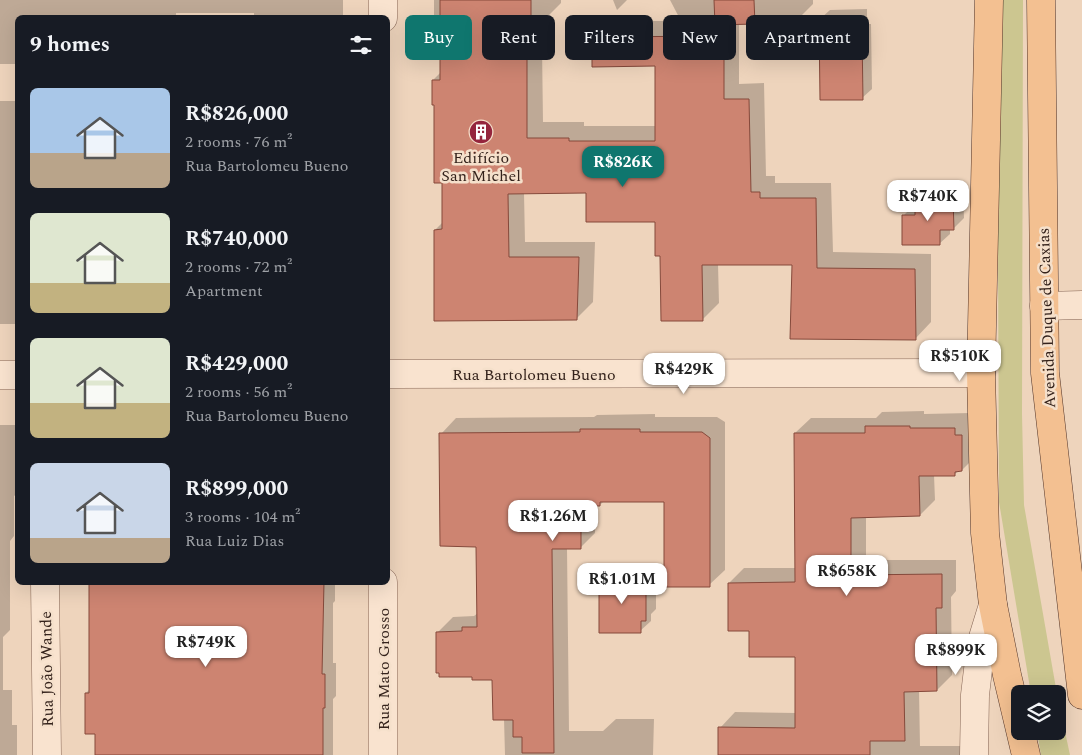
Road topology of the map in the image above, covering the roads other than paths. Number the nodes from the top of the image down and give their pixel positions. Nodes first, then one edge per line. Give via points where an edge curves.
1 (383, 0) edge
2 (988, 0) edge
3 (1041, 0) edge
4 (383, 15) edge
5 (1082, 305) edge
6 (1044, 306) junction
7 (390, 374) edge
8 (981, 374) junction
9 (0, 375) edge
10 (15, 376) edge
11 (45, 585) edge
12 (383, 585) edge
13 (993, 605) junction
14 (1082, 695) edge
15 (47, 755) edge
16 (383, 755) edge
17 (974, 755) edge
18 (1026, 755) edge

1 - 4 street
2 - 8 main road
3 - 6 main road, Avenida Duque de Caxias
5 - 6 street
6 - 14 main road, Avenida Duque de Caxias via 1044,374
7 - 8 street, Rua Bartolomeu Bueno
8 - 13 main road via 985,533
9 - 10 street
11 - 15 street, Rua João Wande
12 - 16 street, Rua Mato Grosso
13 - 17 street via 981,644 975,696
13 - 18 main road

